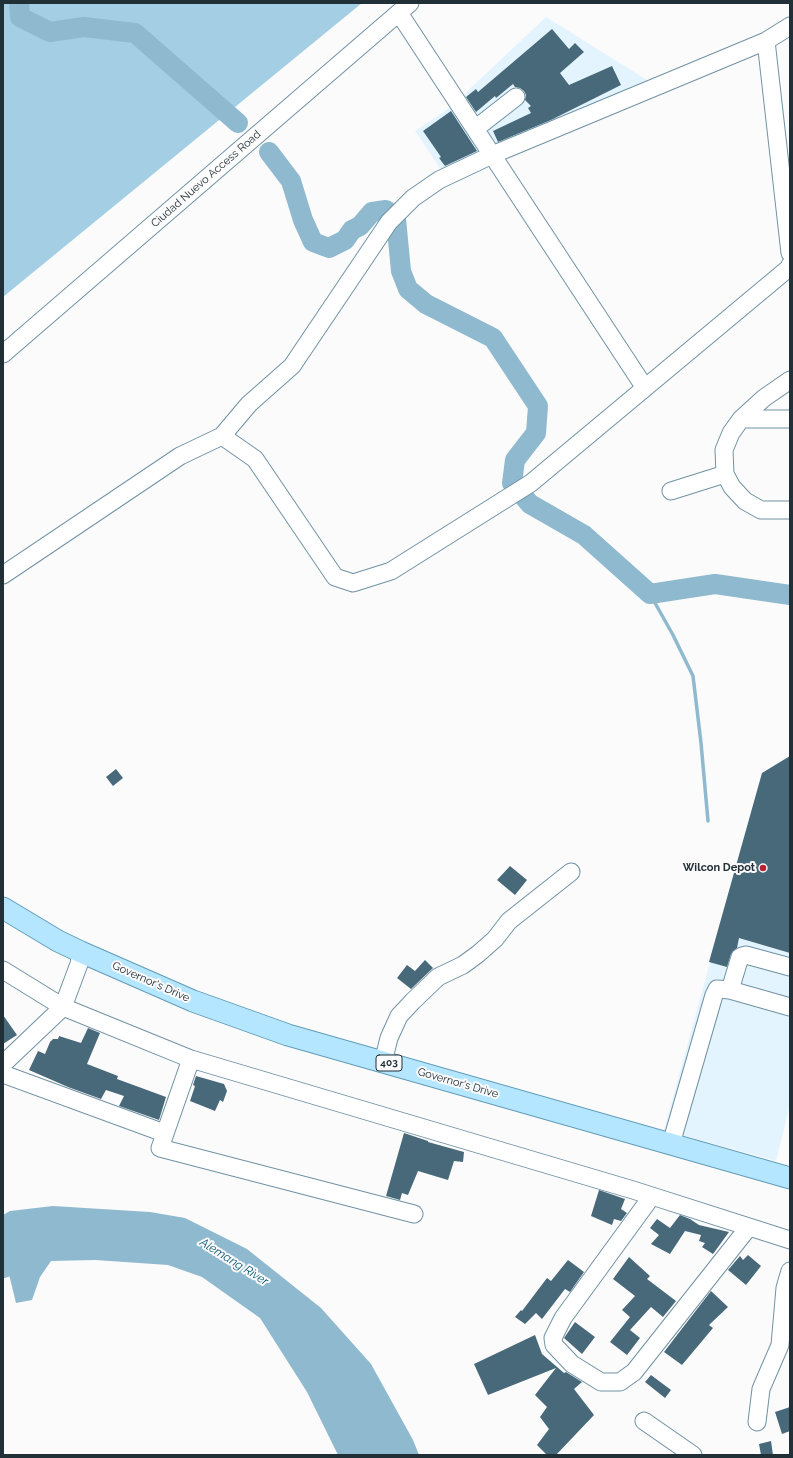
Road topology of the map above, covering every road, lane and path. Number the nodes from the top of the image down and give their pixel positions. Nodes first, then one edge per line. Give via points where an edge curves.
1 (404, 8) edge
2 (790, 26) edge
3 (766, 41) junction
4 (516, 97) dead end
5 (475, 129) junction
6 (492, 155) junction
7 (790, 253) edge
8 (790, 265) edge
9 (3, 354) edge
10 (790, 380) edge
11 (645, 388) junction
12 (741, 419) junction
13 (790, 419) edge
14 (222, 436) junction
15 (725, 474) junction
16 (671, 491) dead end
17 (790, 510) edge
18 (3, 575) edge
19 (571, 872) dead end
20 (3, 908) edge
21 (81, 952) junction
22 (790, 967) edge
23 (3, 970) edge
24 (730, 990) junction
25 (63, 1007) junction
26 (790, 1007) edge
27 (191, 1059) junction
28 (382, 1062) junction
29 (3, 1064) edge
30 (3, 1074) edge
31 (164, 1133) junction
32 (671, 1144) junction
33 (790, 1178) edge
34 (652, 1196) junction
35 (414, 1214) dead end
36 (748, 1228) junction
37 (790, 1240) edge
38 (790, 1271) edge
39 (644, 1421) dead end
40 (757, 1422) dead end
41 (693, 1455) edge

1 - 5 street
1 - 9 street, Ciudad Nuevo Access Road
2 - 3 street
3 - 6 street
3 - 7 street
4 - 5 street
5 - 6 street
6 - 11 street
6 - 14 street via 439,180 413,198 393,219 292,366 249,404
8 - 11 street
10 - 12 street via 764,398
11 - 14 street via 531,483 391,571 353,583 335,577 255,459
12 - 13 street
12 - 15 street via 731,433 724,450
14 - 18 street via 180,456
15 - 16 street
15 - 17 street via 732,487 745,501 761,510
19 - 28 street via 510,921 478,954 464,965 438,977 413,1001 399,1016
20 - 21 main road, Governor's Drive / 403
21 - 25 street
21 - 28 main road, Governor's Drive / 403 via 193,1001 288,1035
22 - 24 street via 742,956
23 - 25 street
24 - 26 street
24 - 32 street via 717,989 714,995
25 - 27 street
25 - 29 street
27 - 31 street
27 - 34 street
28 - 32 main road, Governor's Drive / 403
30 - 31 street
31 - 35 street via 160,1148
32 - 33 main road, Governor's Drive / 403
34 - 36 street
34 - 36 street via 563,1318 553,1338 554,1345 572,1364 601,1382 620,1382 634,1372
36 - 37 street
38 - 40 street via 785,1288 780,1345 761,1389
39 - 41 street

